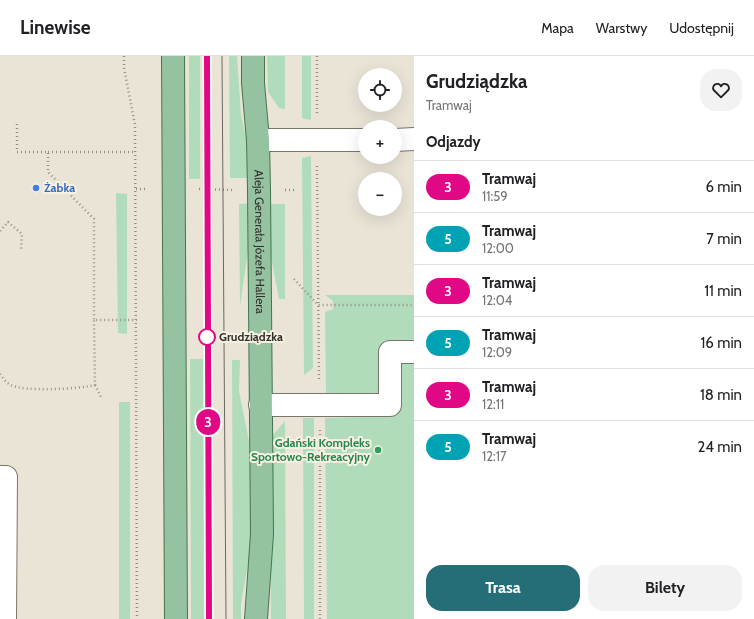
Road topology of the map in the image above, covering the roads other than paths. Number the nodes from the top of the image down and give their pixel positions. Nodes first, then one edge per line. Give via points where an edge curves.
1 (173, 56) edge
2 (252, 56) edge
3 (414, 139) edge
4 (258, 140) junction
5 (358, 140) edge
6 (402, 140) edge
7 (414, 352) edge
8 (260, 405) junction
9 (0, 477) edge
10 (5, 619) edge
11 (176, 619) edge
12 (256, 619) edge

1 - 11 main road
2 - 4 main road, Aleja Generała Józefa Hallera
3 - 6 lane
4 - 5 lane
4 - 8 main road, Aleja Generała Józefa Hallera
7 - 8 lane via 390,352 390,405
8 - 12 main road, Aleja Generała Józefa Hallera via 262,534
9 - 10 lane via 6,477

